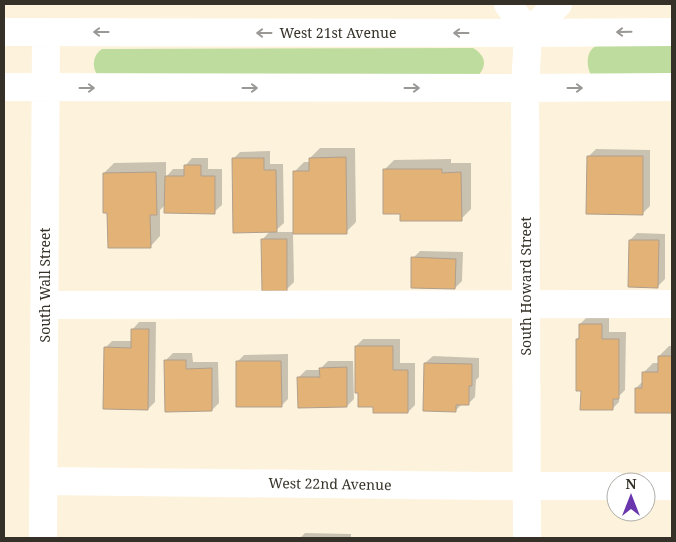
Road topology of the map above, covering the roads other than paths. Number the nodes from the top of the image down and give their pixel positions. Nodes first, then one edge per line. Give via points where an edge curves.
1 (508, 4) edge
2 (558, 4) edge
3 (4, 32) edge
4 (46, 32) junction
5 (672, 32) edge
6 (528, 33) junction
7 (4, 87) edge
8 (672, 87) edge
9 (46, 88) junction
10 (525, 88) junction
11 (526, 304) junction
12 (672, 304) edge
13 (45, 305) junction
14 (44, 481) junction
15 (527, 486) junction
16 (606, 486) edge
17 (656, 486) edge
18 (672, 486) edge
19 (44, 538) edge
20 (526, 538) edge

1 - 6 street
2 - 6 street
3 - 4 street, West 21st Avenue
6 -> 4 street, West 21st Avenue
4 - 9 street, South Wall Street
5 -> 6 street, West 21st Avenue
6 - 10 street, South Howard Street
7 - 9 street
10 -> 8 street
9 -> 10 street
9 - 13 street, South Wall Street
10 - 11 street, South Howard Street
11 - 12 street
11 - 13 street
11 - 15 street, South Howard Street
13 - 14 street, South Wall Street
14 - 15 street, West 22nd Avenue
14 - 19 street, South Wall Street
15 - 16 street, West 22nd Avenue
15 - 20 street, South Howard Street
17 - 18 street

